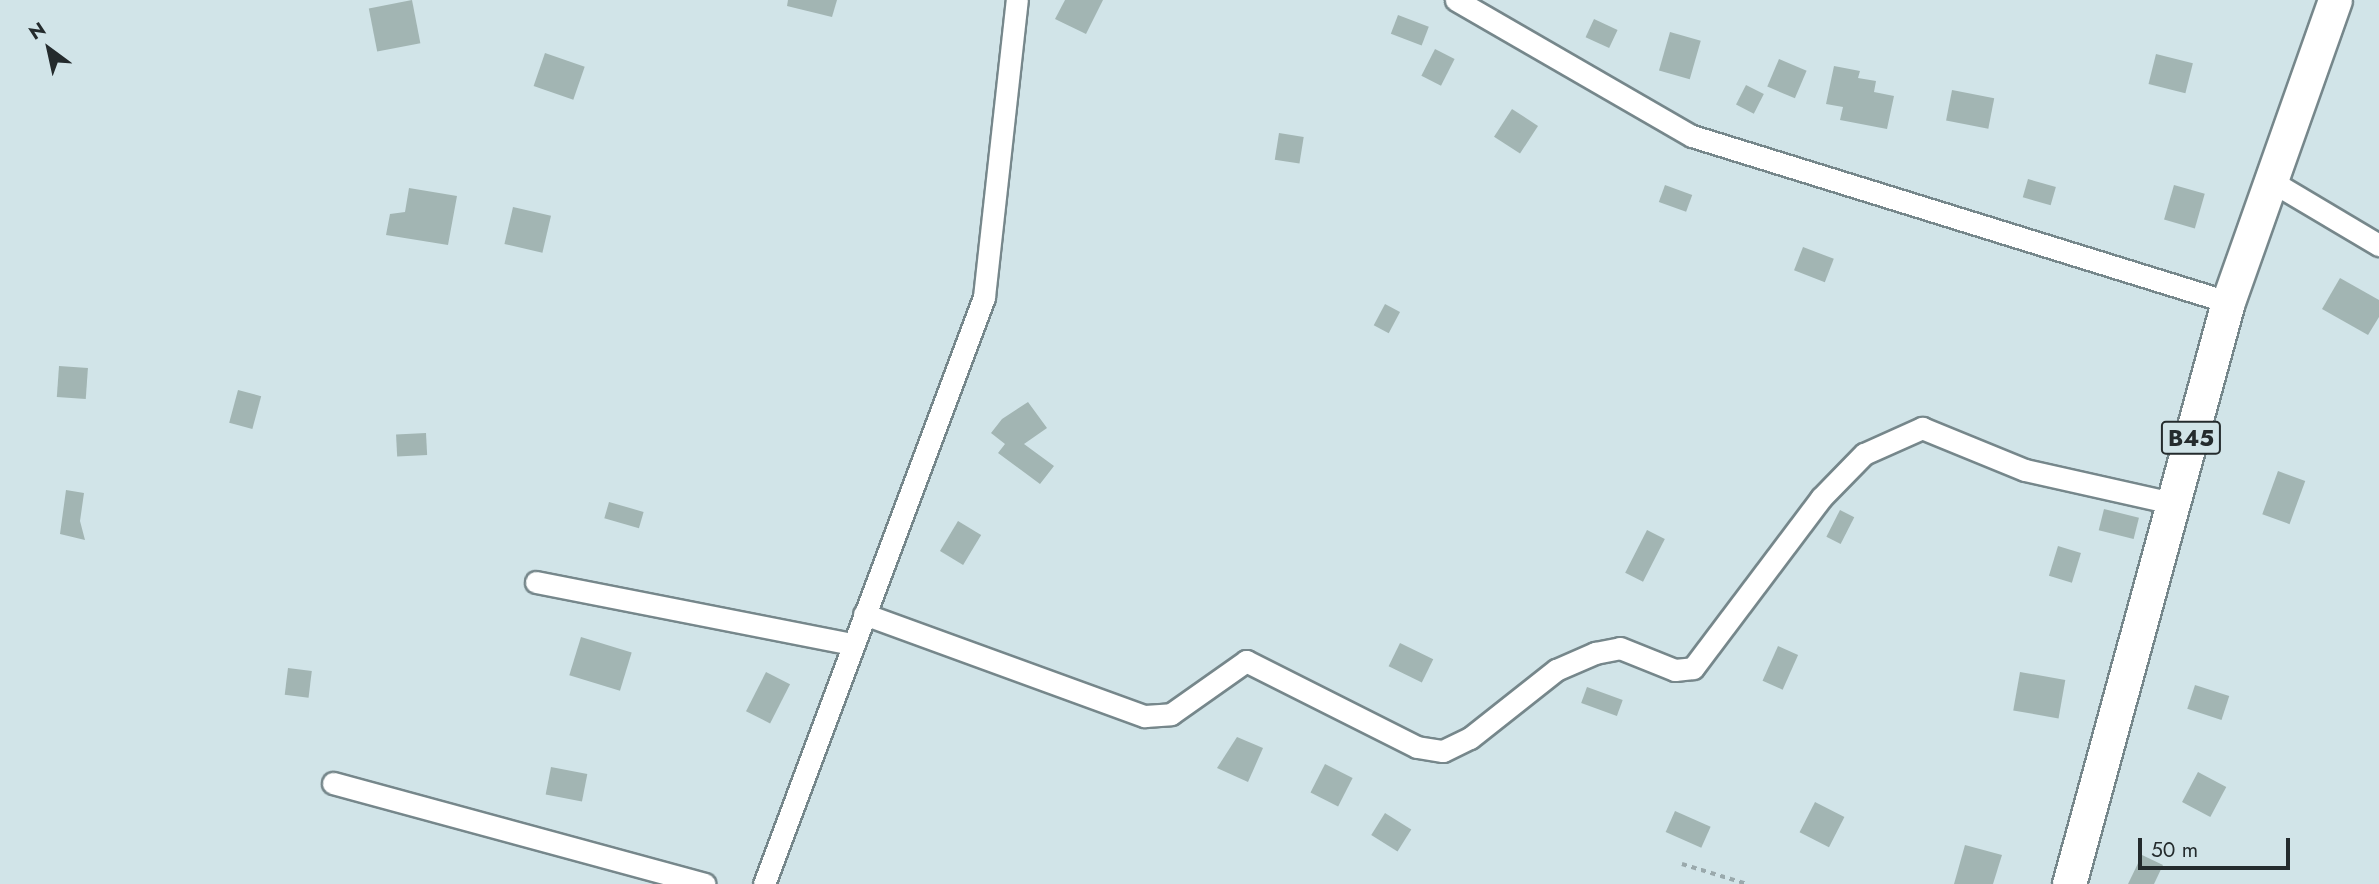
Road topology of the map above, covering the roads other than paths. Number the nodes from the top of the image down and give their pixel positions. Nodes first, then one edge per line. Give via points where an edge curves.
1 (1017, 0) edge
2 (1456, 0) edge
3 (2335, 0) edge
4 (2271, 181) junction
5 (2379, 245) edge
6 (2228, 302) junction
7 (2173, 503) junction
8 (536, 582) dead end
9 (864, 614) junction
10 (853, 644) junction
11 (333, 783) dead end
12 (705, 884) edge
13 (764, 884) edge
14 (2069, 884) edge

1 - 9 street via 984,297
2 - 6 street via 1692,136
3 - 4 main road, B45
4 - 5 street
4 - 6 main road, B45
6 - 7 main road, B45
7 - 9 street via 2025,470 1922,428 1864,454 1821,498 1693,668 1675,670 1620,648 1595,653 1556,670 1470,738 1443,751 1417,747 1246,660 1171,714 1145,716
7 - 14 main road, B45
8 - 10 street
9 - 10 street
10 - 13 street
11 - 12 street

